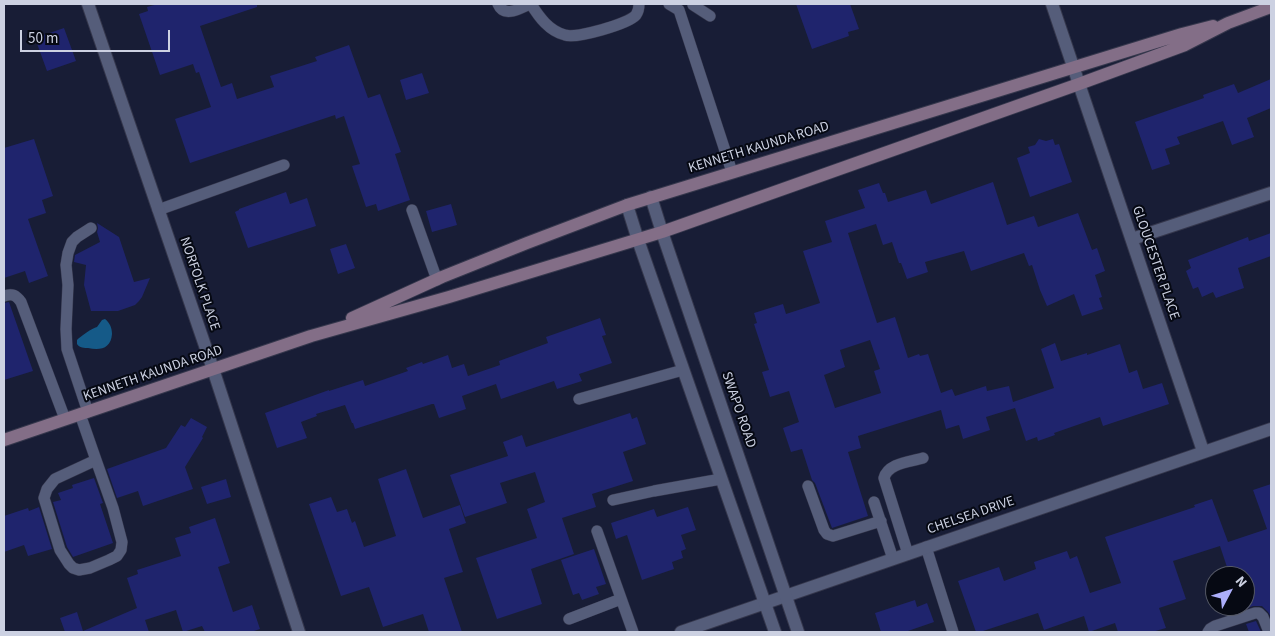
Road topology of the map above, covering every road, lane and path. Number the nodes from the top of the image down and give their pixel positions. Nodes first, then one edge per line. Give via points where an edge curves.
1 (88, 4) edge
2 (498, 4) edge
3 (530, 4) edge
4 (639, 4) edge
5 (669, 4) edge
6 (1052, 4) edge
7 (695, 5) edge
8 (1271, 7) edge
9 (679, 10) junction
10 (710, 16) dead end
11 (1228, 23) junction
12 (1074, 67) junction
13 (1079, 84) junction
14 (284, 165) dead end
15 (732, 172) junction
16 (1271, 193) edge
17 (651, 197) junction
18 (627, 205) junction
19 (158, 210) junction
20 (412, 210) dead end
21 (91, 228) dead end
22 (662, 232) junction
23 (1132, 239) junction
24 (638, 240) junction
25 (437, 280) junction
26 (4, 296) edge
27 (311, 336) junction
28 (212, 370) junction
29 (683, 370) junction
30 (579, 399) dead end
31 (84, 413) junction
32 (65, 419) junction
33 (1271, 428) edge
34 (4, 440) edge
35 (1203, 451) junction
36 (923, 458) dead end
37 (96, 460) junction
38 (722, 478) junction
39 (808, 486) dead end
40 (613, 500) dead end
41 (874, 502) dead end
42 (880, 521) junction
43 (597, 531) dead end
44 (926, 547) junction
45 (908, 554) junction
46 (893, 559) junction
47 (786, 596) junction
48 (621, 599) junction
49 (765, 603) junction
50 (569, 618) dead end
51 (299, 632) edge
52 (632, 632) edge
53 (682, 632) edge
54 (775, 632) edge
55 (798, 632) edge
56 (953, 632) edge
57 (1208, 632) edge
58 (1270, 632) edge

1 - 19 street, NORFOLK PLACE
2 - 3 lane via 508,12
3 - 4 lane via 548,26 571,37 630,19 637,13
5 - 9 lane
6 - 12 street, GLOUCESTER PLACE
7 - 9 lane
7 - 10 lane
8 - 11 main road, KENNETH KAUNDA ROAD
9 - 15 lane
11 - 12 main road, KENNETH KAUNDA ROAD
11 - 13 main road, KENNETH KAUNDA ROAD via 1185,45
12 - 13 street, GLOUCESTER PLACE
12 - 15 main road, KENNETH KAUNDA ROAD
13 - 22 main road, KENNETH KAUNDA ROAD
13 - 23 street, GLOUCESTER PLACE
14 - 19 lane
15 - 17 main road, KENNETH KAUNDA ROAD
16 - 23 street
17 - 18 main road, KENNETH KAUNDA ROAD
17 - 22 street, SWAPO ROAD
18 - 24 street
18 - 25 main road, KENNETH KAUNDA ROAD
19 - 28 street, NORFOLK PLACE
20 - 25 lane
21 - 31 lane via 72,242 66,264 67,349
22 - 24 main road, KENNETH KAUNDA ROAD
22 - 47 street, SWAPO ROAD
23 - 35 street, GLOUCESTER PLACE
24 - 27 main road, KENNETH KAUNDA ROAD
24 - 29 street
25 - 27 main road, KENNETH KAUNDA ROAD
26 - 32 lane via 14,294 21,302
27 - 28 main road, KENNETH KAUNDA ROAD
28 - 31 main road, KENNETH KAUNDA ROAD
28 - 51 street, NORFOLK PLACE
29 - 30 lane
29 - 38 street
31 - 32 main road, KENNETH KAUNDA ROAD
31 - 37 lane
32 - 34 main road, KENNETH KAUNDA ROAD
33 - 35 street, CHELSEA DRIVE
35 - 44 street, CHELSEA DRIVE
36 - 45 lane via 890,468 884,478
37 - 37 lane via 113,508 121,550 110,560 79,570 68,564 60,550 44,498 55,479
38 - 40 lane
38 - 49 street
39 - 42 lane via 827,534 833,536
41 - 42 lane
42 - 46 lane
43 - 48 lane
44 - 45 street, CHELSEA DRIVE
44 - 56 lane
45 - 46 street, CHELSEA DRIVE
46 - 47 street, CHELSEA DRIVE
47 - 49 street, CHELSEA DRIVE
47 - 55 street, SWAPO ROAD
48 - 50 lane
48 - 52 lane
49 - 53 street, CHELSEA DRIVE
49 - 54 street
57 - 58 lane via 1215,626 1255,613 1263,617

